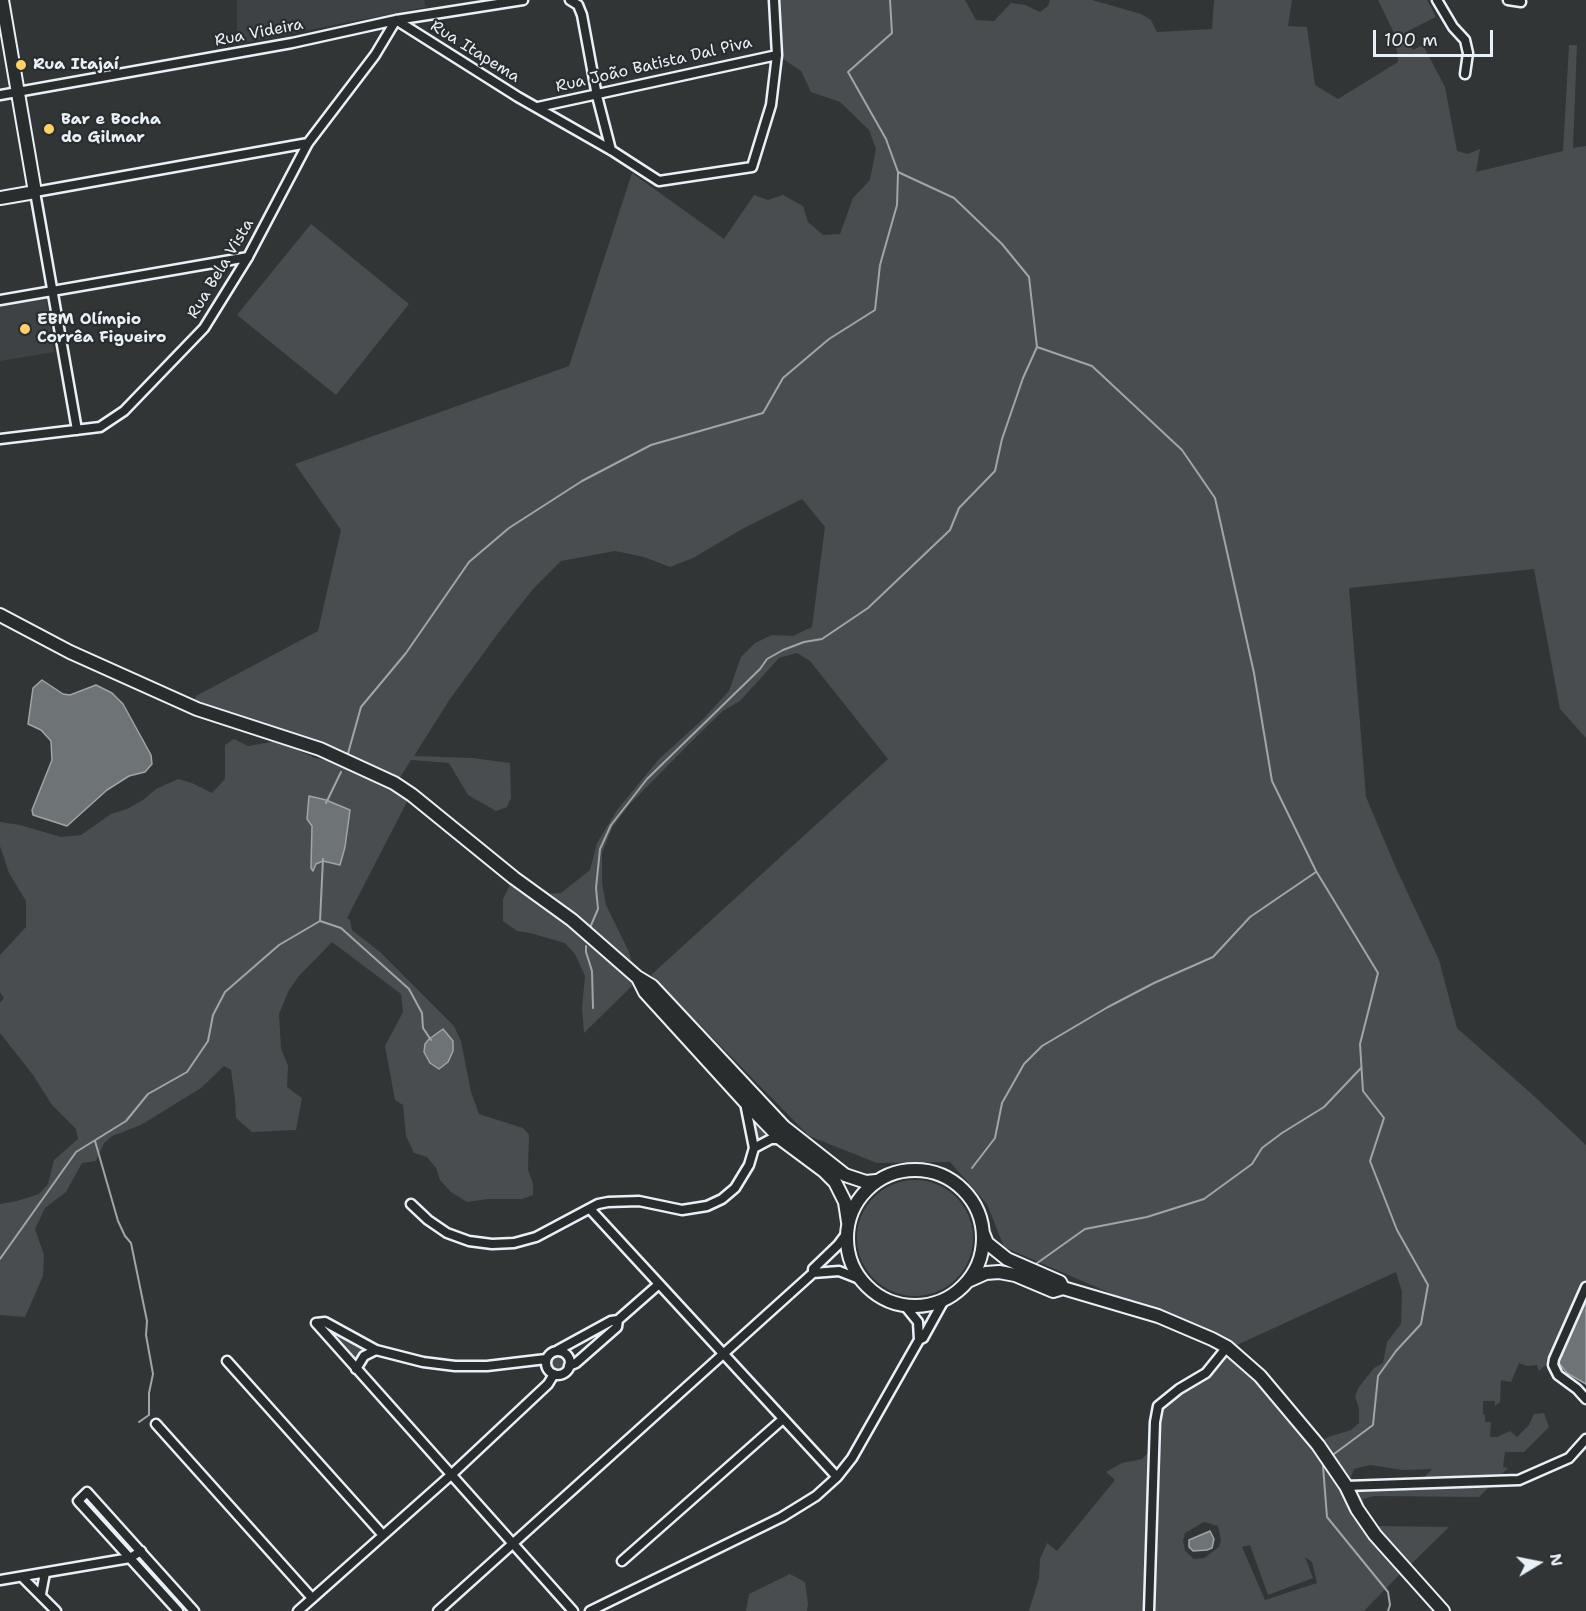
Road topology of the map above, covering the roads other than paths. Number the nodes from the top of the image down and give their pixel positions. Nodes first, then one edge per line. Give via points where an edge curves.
1 (2, 0) edge
2 (523, 0) edge
3 (570, 0) edge
4 (774, 0) edge
5 (1437, 0) edge
6 (1508, 0) edge
7 (1521, 2) dead end
8 (396, 20) junction
9 (777, 55) junction
10 (1465, 74) dead end
11 (19, 92) junction
12 (0, 95) edge
13 (597, 96) junction
14 (538, 107) junction
15 (308, 143) junction
16 (611, 150) junction
17 (35, 192) junction
18 (0, 198) edge
19 (248, 257) junction
20 (52, 290) junction
21 (0, 300) edge
22 (77, 430) junction
23 (0, 440) edge
24 (0, 615) edge
25 (637, 977) junction
26 (747, 1104) junction
27 (781, 1139) junction
28 (754, 1148) junction
29 (876, 1181) junction
30 (411, 1204) dead end
31 (590, 1209) junction
32 (848, 1228) junction
33 (982, 1233) junction
34 (813, 1273) junction
35 (861, 1281) junction
36 (968, 1281) junction
37 (659, 1284) junction
38 (1586, 1287) edge
39 (1063, 1288) junction
40 (944, 1299) junction
41 (904, 1306) junction
42 (618, 1320) junction
43 (919, 1340) junction
44 (1227, 1347) junction
45 (376, 1350) junction
46 (558, 1350) junction
47 (723, 1354) junction
48 (546, 1359) junction
49 (227, 1361) dead end
50 (569, 1366) junction
51 (356, 1369) junction
52 (554, 1374) junction
53 (1586, 1399) edge
54 (783, 1419) junction
55 (156, 1424) dead end
56 (1586, 1439) edge
57 (451, 1475) junction
58 (837, 1477) junction
59 (1346, 1486) junction
60 (382, 1534) junction
61 (513, 1544) junction
62 (141, 1551) junction
63 (130, 1558) junction
64 (622, 1561) dead end
65 (45, 1573) junction
66 (22, 1577) junction
67 (0, 1580) edge
68 (41, 1594) junction
69 (312, 1598) junction
70 (57, 1611) edge
71 (178, 1611) edge
72 (194, 1611) edge
73 (298, 1611) edge
74 (438, 1611) edge
75 (573, 1611) edge
76 (590, 1611) edge
77 (1149, 1611) edge
78 (1443, 1611) edge

1 - 11 street
2 - 8 street, Rua Videira
3 - 13 street via 578,5 582,15
4 - 9 street
5 - 10 street via 1465,40
6 - 7 street
8 - 11 street, Rua Videira via 292,43
8 - 14 street, Rua Itapema
8 - 15 street, Rua Bela Vista via 375,55
9 - 13 street, Rua João Batista Dal Piva
9 - 16 street, Rua Itapema via 771,105 752,167 658,181
11 - 12 street, Rua Videira
11 - 17 street
13 - 14 street, Rua João Batista Dal Piva
13 - 16 street
14 - 16 street, Rua Itapema
15 - 17 street
15 - 19 street, Rua Bela Vista
17 - 18 street
17 - 20 street
19 - 20 street
19 - 22 street, Rua Bela Vista via 204,328 140,395 100,427
20 - 21 street
20 - 22 street
22 - 23 street, Rua Bela Vista
24 - 25 street via 197,710 320,749 394,783 572,920
25 - 26 street via 645,992
25 - 29 street via 652,986 784,1127 845,1175
26 - 27 street
26 - 28 street
27 - 28 street via 771,1139
27 - 32 street via 835,1182 845,1202
28 - 31 street via 741,1181 729,1194 707,1206 682,1210 629,1200
29 - 32 street via 856,1204
29 - 33 street via 904,1170 925,1170 944,1176 968,1195 978,1213
30 - 31 street via 447,1233 492,1244 536,1237
31 - 37 street
32 - 34 street
32 - 35 street via 851,1263
33 - 36 street via 981,1253
33 - 39 street via 1007,1260 1059,1282
34 - 35 street via 839,1271
34 - 47 street
35 - 41 street via 885,1300
36 - 39 street via 980,1274 999,1272 1053,1291
36 - 40 street
37 - 42 street
37 - 47 street
38 - 53 street via 1553,1365 1557,1375
39 - 44 street via 1158,1316
40 - 41 street
40 - 43 street
41 - 43 street via 918,1322
42 - 46 street
42 - 50 street via 618,1327
43 - 58 street via 852,1458
44 - 59 street via 1260,1376 1318,1445
44 - 77 street via 1206,1373 1158,1406
45 - 48 street via 455,1366
45 - 51 street via 364,1356
45 - 51 street via 325,1322 316,1323
46 - 48 street
46 - 50 street via 568,1355
47 - 54 street
47 - 61 street
48 - 52 street via 546,1366
49 - 60 street
50 - 52 street via 561,1374
51 - 57 street
52 - 57 street
54 - 58 street
54 - 64 street
55 - 69 street
56 - 59 street via 1569,1458 1519,1480
57 - 60 street
57 - 61 street
58 - 76 street via 816,1496 782,1517
59 - 78 street via 1375,1535
60 - 69 street
61 - 74 street
61 - 75 street
62 - 63 street
62 - 63 street via 87,1492 78,1501
62 - 72 street
63 - 65 street
63 - 71 street
65 - 66 street
65 - 68 street
66 - 67 street
66 - 68 street
68 - 70 street
69 - 73 street

